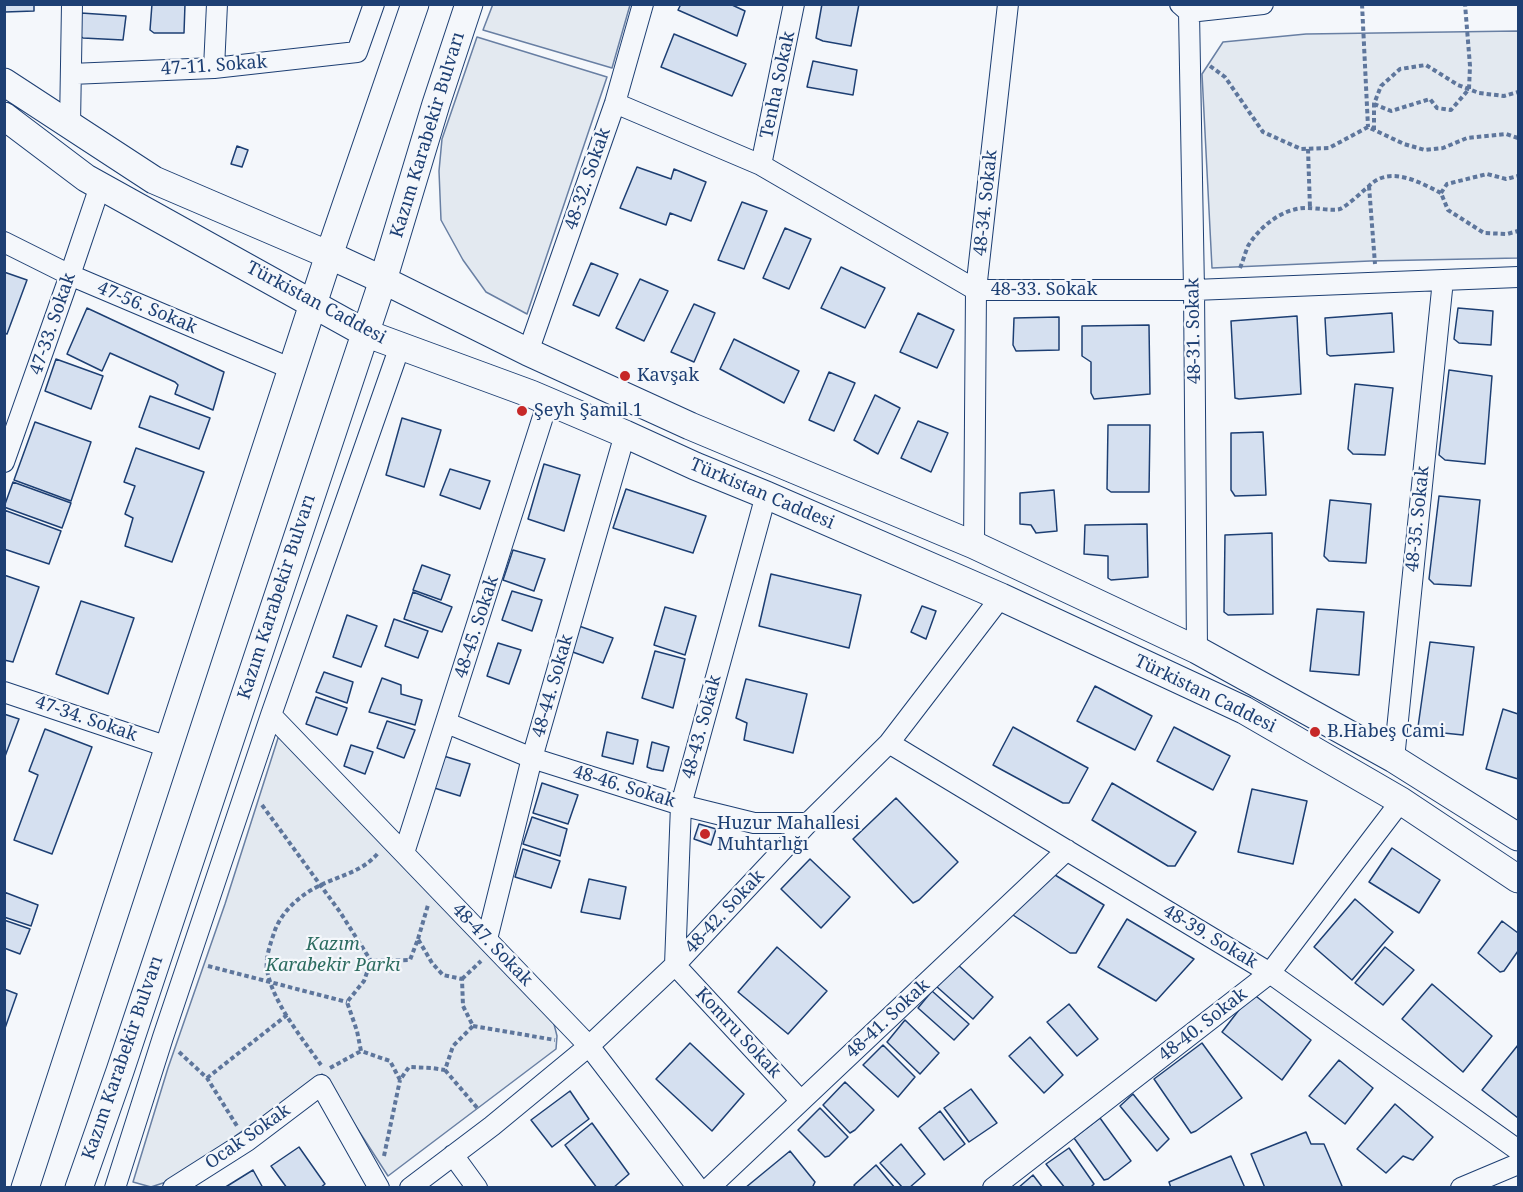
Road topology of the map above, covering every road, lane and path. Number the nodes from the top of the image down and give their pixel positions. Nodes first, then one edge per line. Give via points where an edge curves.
1 (72, 4) edge
2 (217, 4) edge
3 (374, 4) edge
4 (415, 4) edge
5 (469, 4) edge
6 (643, 4) edge
7 (794, 4) edge
8 (1008, 4) edge
9 (1263, 4) edge
10 (1362, 4) edge
11 (1465, 4) edge
12 (1184, 8) edge
13 (1190, 52) junction
14 (214, 68) junction
15 (71, 74) junction
16 (4, 82) edge
17 (1469, 89) junction
18 (1518, 92) edge
19 (615, 103) junction
20 (1374, 104) junction
21 (4, 116) edge
22 (70, 125) junction
23 (1368, 127) junction
24 (1374, 130) junction
25 (1518, 138) edge
26 (1308, 149) junction
27 (761, 165) junction
28 (1518, 176) edge
29 (100, 186) junction
30 (1369, 186) junction
31 (1441, 193) junction
32 (1310, 208) junction
33 (1518, 231) edge
34 (4, 242) edge
35 (329, 255) junction
36 (1238, 273) dead end
37 (70, 275) junction
38 (1518, 277) edge
39 (383, 280) junction
40 (1443, 280) junction
41 (1377, 282) junction
42 (976, 290) junction
43 (1194, 290) junction
44 (313, 303) junction
45 (365, 333) junction
46 (400, 346) junction
47 (528, 352) junction
48 (292, 369) junction
49 (548, 401) junction
50 (625, 434) junction
51 (4, 462) edge
52 (766, 495) junction
53 (974, 545) junction
54 (1001, 597) junction
55 (1197, 650) junction
56 (4, 692) edge
57 (271, 715) junction
58 (447, 723) junction
59 (889, 742) junction
60 (168, 747) junction
61 (532, 758) junction
62 (1394, 759) junction
63 (247, 785) junction
64 (1401, 801) junction
65 (681, 805) junction
66 (808, 823) junction
67 (1518, 837) edge
68 (389, 838) junction
69 (1066, 850) junction
70 (404, 853) junction
71 (1518, 879) edge
72 (321, 885) junction
73 (435, 885) junction
74 (418, 939) junction
75 (487, 939) junction
76 (371, 961) junction
77 (675, 965) junction
78 (206, 966) dead end
79 (1270, 973) junction
80 (272, 982) junction
81 (347, 1002) junction
82 (287, 1015) junction
83 (472, 1026) junction
84 (163, 1037) junction
85 (589, 1046) junction
86 (360, 1051) junction
87 (445, 1070) junction
88 (207, 1078) junction
89 (400, 1080) junction
90 (801, 1101) junction
91 (492, 1126) junction
92 (247, 1141) junction
93 (1518, 1150) edge
94 (453, 1155) junction
95 (1518, 1164) edge
96 (379, 1186) edge
97 (25, 1188) edge
98 (80, 1188) edge
99 (115, 1188) edge
100 (173, 1188) edge
101 (410, 1188) edge
102 (477, 1188) edge
103 (698, 1188) edge
104 (709, 1188) edge
105 (993, 1188) edge
106 (1461, 1188) edge

1 - 15 street
2 - 14 street
3 - 14 street, 47-11. Sokak via 357,52
4 - 35 street
5 - 39 street, Kazım Karabekir Bulvarı
6 - 19 street, 48-32. Sokak
7 - 27 street, Tenha Sokak
8 - 42 street, 48-34. Sokak
9 - 12 street
10 - 23 path
11 - 17 path
12 - 13 street, 48-31. Sokak
13 - 26 path via 1225,77 1263,132
13 - 43 street, 48-31. Sokak
14 - 15 street, 47-11. Sokak
15 - 22 street
16 - 22 street, Türkistan Caddesi
17 - 18 path via 1504,96
17 - 20 path via 1451,110 1437,108 1430,99 1391,111
17 - 20 path via 1426,65 1400,69 1382,86
19 - 27 street, 48-33. Sokak
19 - 47 street, 48-32. Sokak
20 - 24 path
21 - 29 street, Türkistan Caddesi
22 - 35 street, Türkistan Caddesi via 153,180
23 - 24 path
23 - 26 path via 1329,148
24 - 25 path via 1425,150 1443,148 1467,138 1506,134
26 - 32 path
27 - 42 street, 48-33. Sokak
28 - 31 path via 1506,179 1487,174 1447,184
29 - 37 street, 47-33. Sokak
29 - 44 street, Türkistan Caddesi
30 - 31 path via 1392,175 1415,180
30 - 32 path via 1339,209
30 - 41 path
31 - 33 path via 1448,210 1484,233
32 - 36 path via 1282,213 1265,226 1248,246
34 - 37 street, 47-56. Sokak
35 - 39 street, Türkistan Caddesi
35 - 44 street
37 - 48 street, 47-56. Sokak
37 - 51 street, 47-33. Sokak
38 - 40 street, 48-33. Sokak
39 - 45 street, Kazım Karabekir Bulvarı
39 - 47 street, Türkistan Caddesi
40 - 41 street, 48-33. Sokak
40 - 62 street, 48-35. Sokak
41 - 43 street, 48-33. Sokak
42 - 43 street, 48-33. Sokak
42 - 53 street, 48-34. Sokak
43 - 55 street, 48-31. Sokak
44 - 45 street, Türkistan Caddesi
44 - 48 street
45 - 46 street, Türkistan Caddesi
45 - 98 street, Kazım Karabekir Bulvarı
46 - 49 street, Türkistan Caddesi
46 - 57 street
47 - 53 street, Türkistan Caddesi via 690,426
48 - 60 street
49 - 50 street, Türkistan Caddesi
49 - 58 street, 48-45. Sokak
50 - 52 street, Türkistan Caddesi
50 - 61 street, 48-44. Sokak
52 - 54 street, Türkistan Caddesi
52 - 65 street, 48-43. Sokak
53 - 55 street, Türkistan Caddesi
54 - 59 street, 48-42. Sokak
54 - 64 street, Türkistan Caddesi via 1244,710
55 - 62 street, Türkistan Caddesi
56 - 60 street, 47-34. Sokak
57 - 63 street
57 - 68 street, 48-47. Sokak
58 - 61 street, 48-46. Sokak
58 - 70 street, 48-45. Sokak
59 - 66 street, 48-42. Sokak
59 - 69 street, 48-39. Sokak
60 - 97 street
61 - 65 street, 48-46. Sokak
61 - 75 street, 48-44. Sokak
62 - 67 street, Türkistan Caddesi
63 - 72 path
63 - 84 street
64 - 71 street, Türkistan Caddesi
64 - 79 street, 48-40. Sokak
65 - 66 street, 48-46. Sokak via 754,823
65 - 77 street, 48-43. Sokak
66 - 77 street, 48-42. Sokak
68 - 70 street, 48-47. Sokak
68 - 72 path via 372,861
69 - 79 street, 48-39. Sokak
69 - 90 street, 48-41. Sokak
70 - 73 street, 48-47. Sokak
72 - 76 path
72 - 80 path via 294,902 278,923 267,969
73 - 74 path
73 - 75 street, 48-47. Sokak
74 - 76 path via 410,960
74 - 83 path via 443,975 462,979 463,1006
75 - 85 street, 48-47. Sokak
76 - 81 path via 364,981
77 - 85 street, 48-42. Sokak
77 - 90 street, Komru Sokak
78 - 80 path
79 - 93 street, 48-39. Sokak
79 - 105 street, 48-40. Sokak
80 - 81 path
80 - 82 path
81 - 86 path
82 - 86 path via 325,1071
82 - 88 path
83 - 85 path
83 - 87 path via 453,1046
84 - 88 path
84 - 99 street
85 - 91 street, 48-42. Sokak
85 - 103 street, 48-47. Sokak
86 - 89 path via 390,1061
87 - 89 path via 409,1068
87 - 91 path
88 - 92 path
89 - 96 path
90 - 104 street, 48-41. Sokak
91 - 94 street, 48-42. Sokak
92 - 96 street, Ocak Sokak via 321,1085
92 - 100 street, Ocak Sokak
94 - 101 street, 48-42. Sokak
94 - 102 street
95 - 106 street

